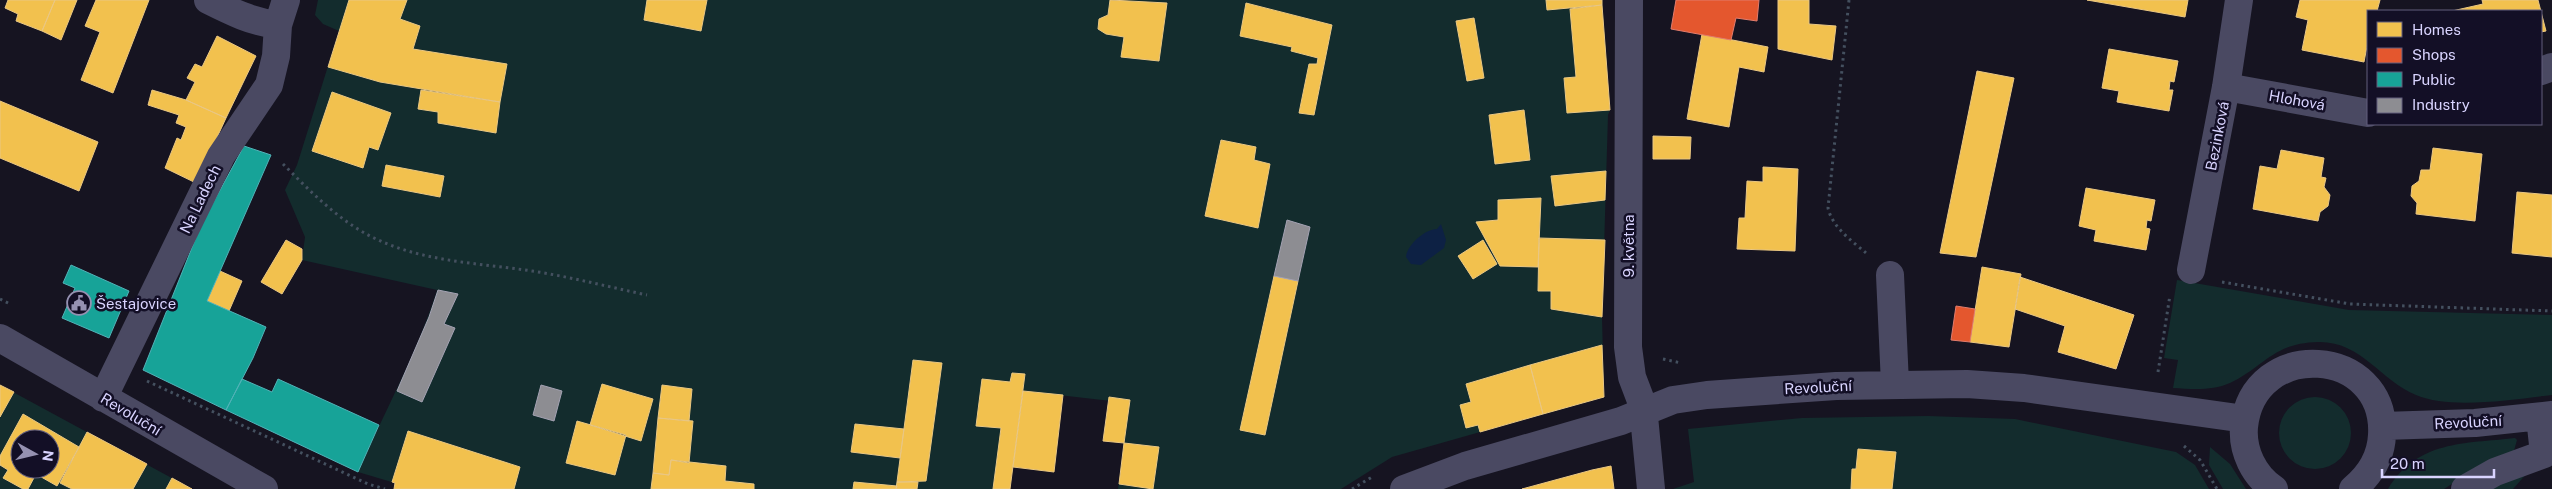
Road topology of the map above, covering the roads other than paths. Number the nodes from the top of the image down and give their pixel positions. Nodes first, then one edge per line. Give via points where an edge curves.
1 (208, 0) edge
2 (1629, 0) edge
3 (2239, 0) edge
4 (282, 12) edge
5 (2226, 87) junction
6 (2367, 113) edge
7 (1890, 275) road end
8 (2181, 279) road end
9 (0, 338) edge
10 (1895, 384) junction
11 (103, 398) junction
12 (1644, 412) junction
13 (2546, 416) edge
14 (2245, 419) junction
15 (2383, 426) junction
16 (264, 489) edge
17 (1404, 489) edge
18 (1651, 489) edge
19 (2274, 489) edge
20 (2352, 489) edge
21 (2466, 489) edge

1 - 4 street via 260,23
2 - 12 street, 9. května via 1628,347 1632,377
3 - 5 street, Bezinková
4 - 11 street, Na Ladech via 269,85 221,156
5 - 6 street, Hlohová
5 - 8 street, Bezinková
7 - 10 street
9 - 11 street, Revoluční
10 - 12 street, Revoluční via 1787,388 1686,397
10 - 14 street, Revoluční via 2024,388
11 - 16 street, Revoluční
12 - 17 street, Revoluční via 1456,469
12 - 18 street, 9. května
13 - 15 street, Revoluční
13 - 21 street via 2544,454 2495,472
14 - 15 street via 2254,396 2270,377 2292,366 2317,363 2341,368 2362,382 2376,402
14 - 19 street via 2244,434 2250,462 2258,475
15 - 20 street via 2379,455 2372,469

